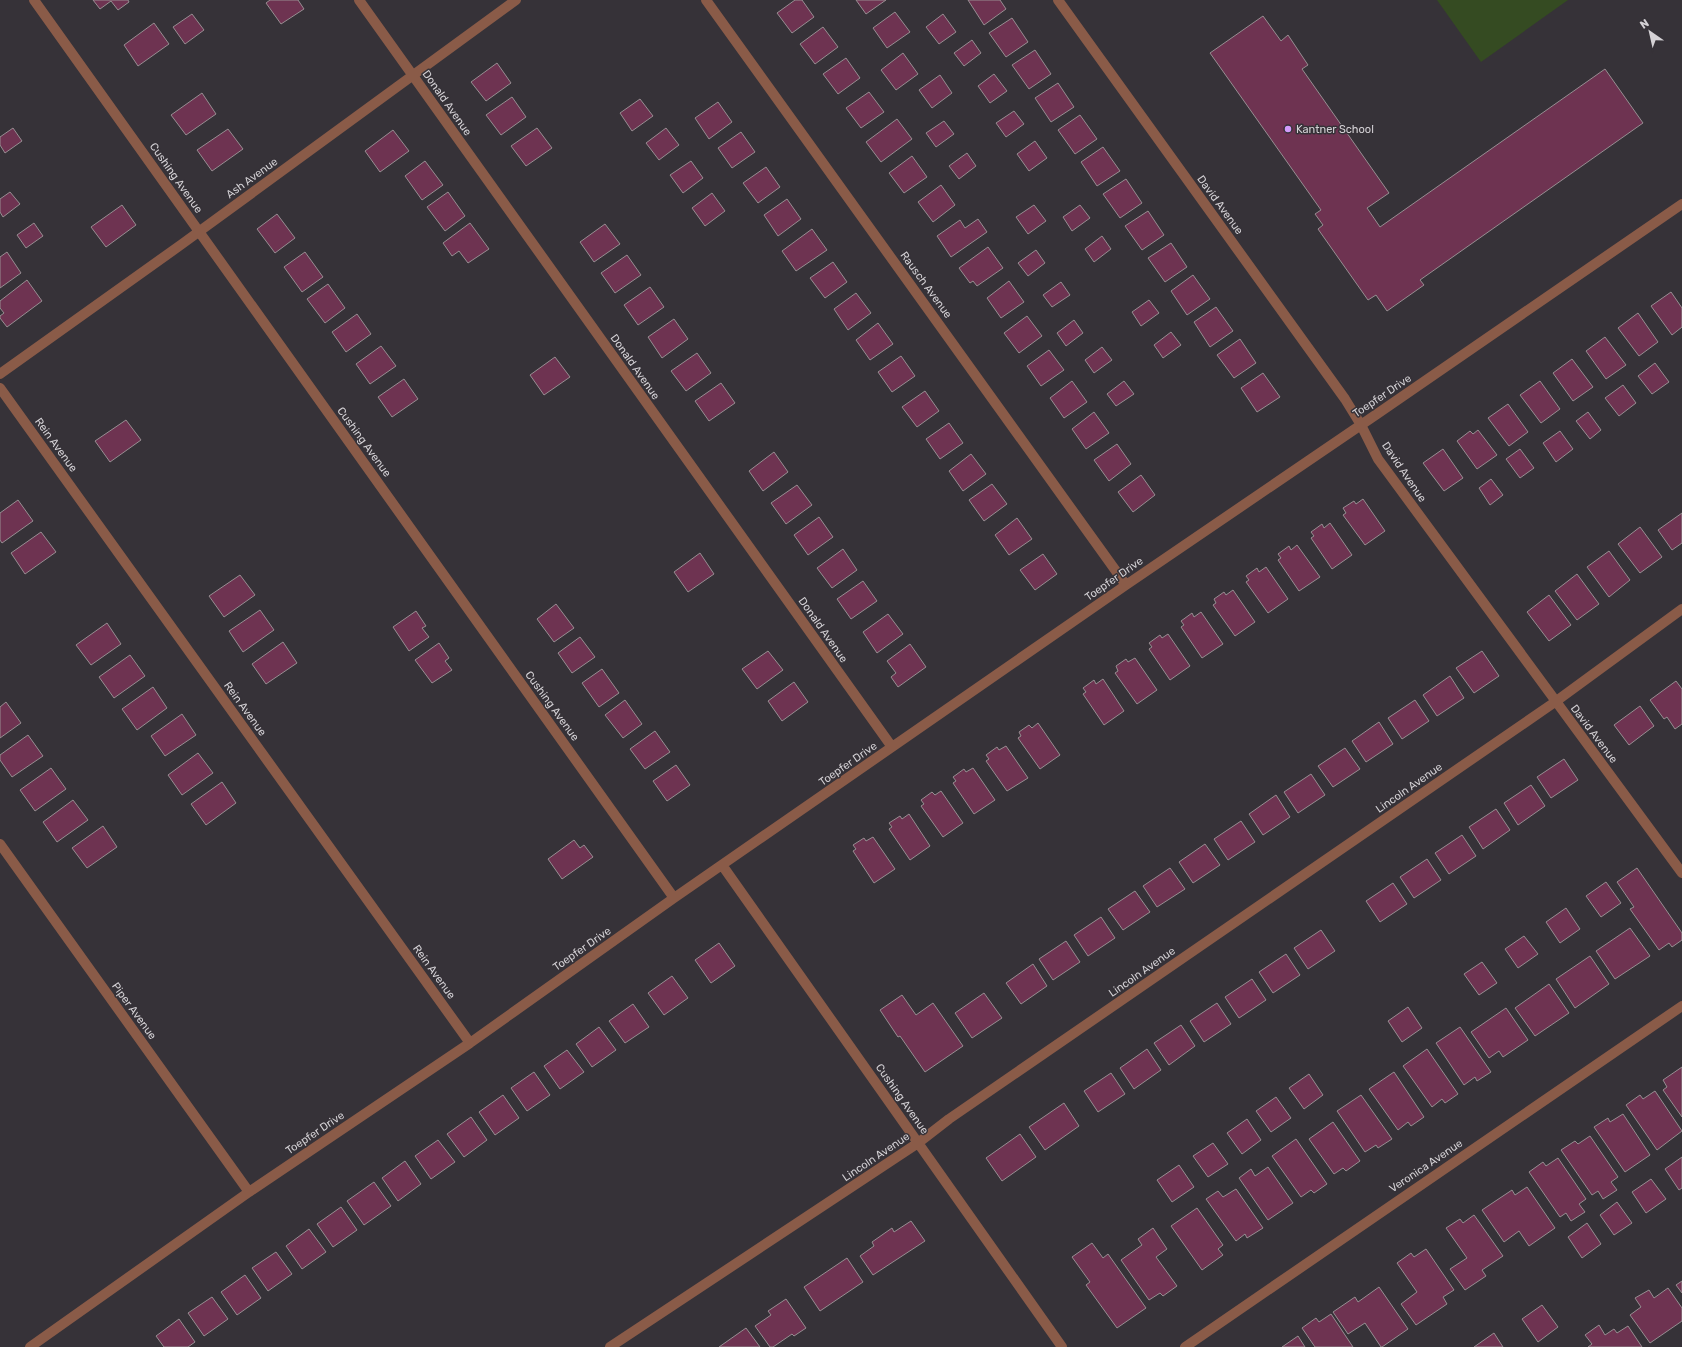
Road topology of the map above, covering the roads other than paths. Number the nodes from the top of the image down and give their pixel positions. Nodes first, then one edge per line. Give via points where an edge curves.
1 (34, 0) edge
2 (359, 0) edge
3 (516, 0) edge
4 (706, 0) edge
5 (1058, 0) edge
6 (413, 75) junction
7 (1682, 204) edge
8 (199, 232) junction
9 (0, 374) edge
10 (0, 388) edge
11 (1361, 425) junction
12 (1126, 585) junction
13 (1682, 609) edge
14 (1555, 702) junction
15 (892, 747) junction
16 (0, 844) edge
17 (722, 865) junction
18 (1682, 873) edge
19 (674, 898) junction
20 (1682, 1006) edge
21 (470, 1043) junction
22 (918, 1143) junction
23 (250, 1192) junction
24 (30, 1347) edge
25 (610, 1347) edge
26 (1062, 1347) edge
27 (1185, 1347) edge

1 - 8 street, Cushing Avenue
2 - 6 street, Donald Avenue
3 - 6 street, Ash Avenue
4 - 12 street, Rausch Avenue
5 - 11 street, David Avenue via 1345,399
6 - 8 street, Ash Avenue
6 - 15 street, Donald Avenue
7 - 11 street, Toepfer Drive
8 - 9 street, Ash Avenue
8 - 19 street, Cushing Avenue
10 - 21 street, Rein Avenue
11 - 12 street, Toepfer Drive
11 - 14 street, David Avenue via 1378,459
12 - 15 street, Toepfer Drive
13 - 14 street, Lincoln Avenue
14 - 18 street, David Avenue
14 - 22 street, Lincoln Avenue via 962,1110
15 - 17 street, Toepfer Drive
16 - 23 street, Piper Avenue
17 - 19 street, Toepfer Drive
17 - 22 street, Cushing Avenue
19 - 21 street, Toepfer Drive
20 - 27 street, Veronica Avenue
21 - 23 street, Toepfer Drive
22 - 25 street, Lincoln Avenue
22 - 26 street, Cushing Avenue
23 - 24 street, Toepfer Drive

